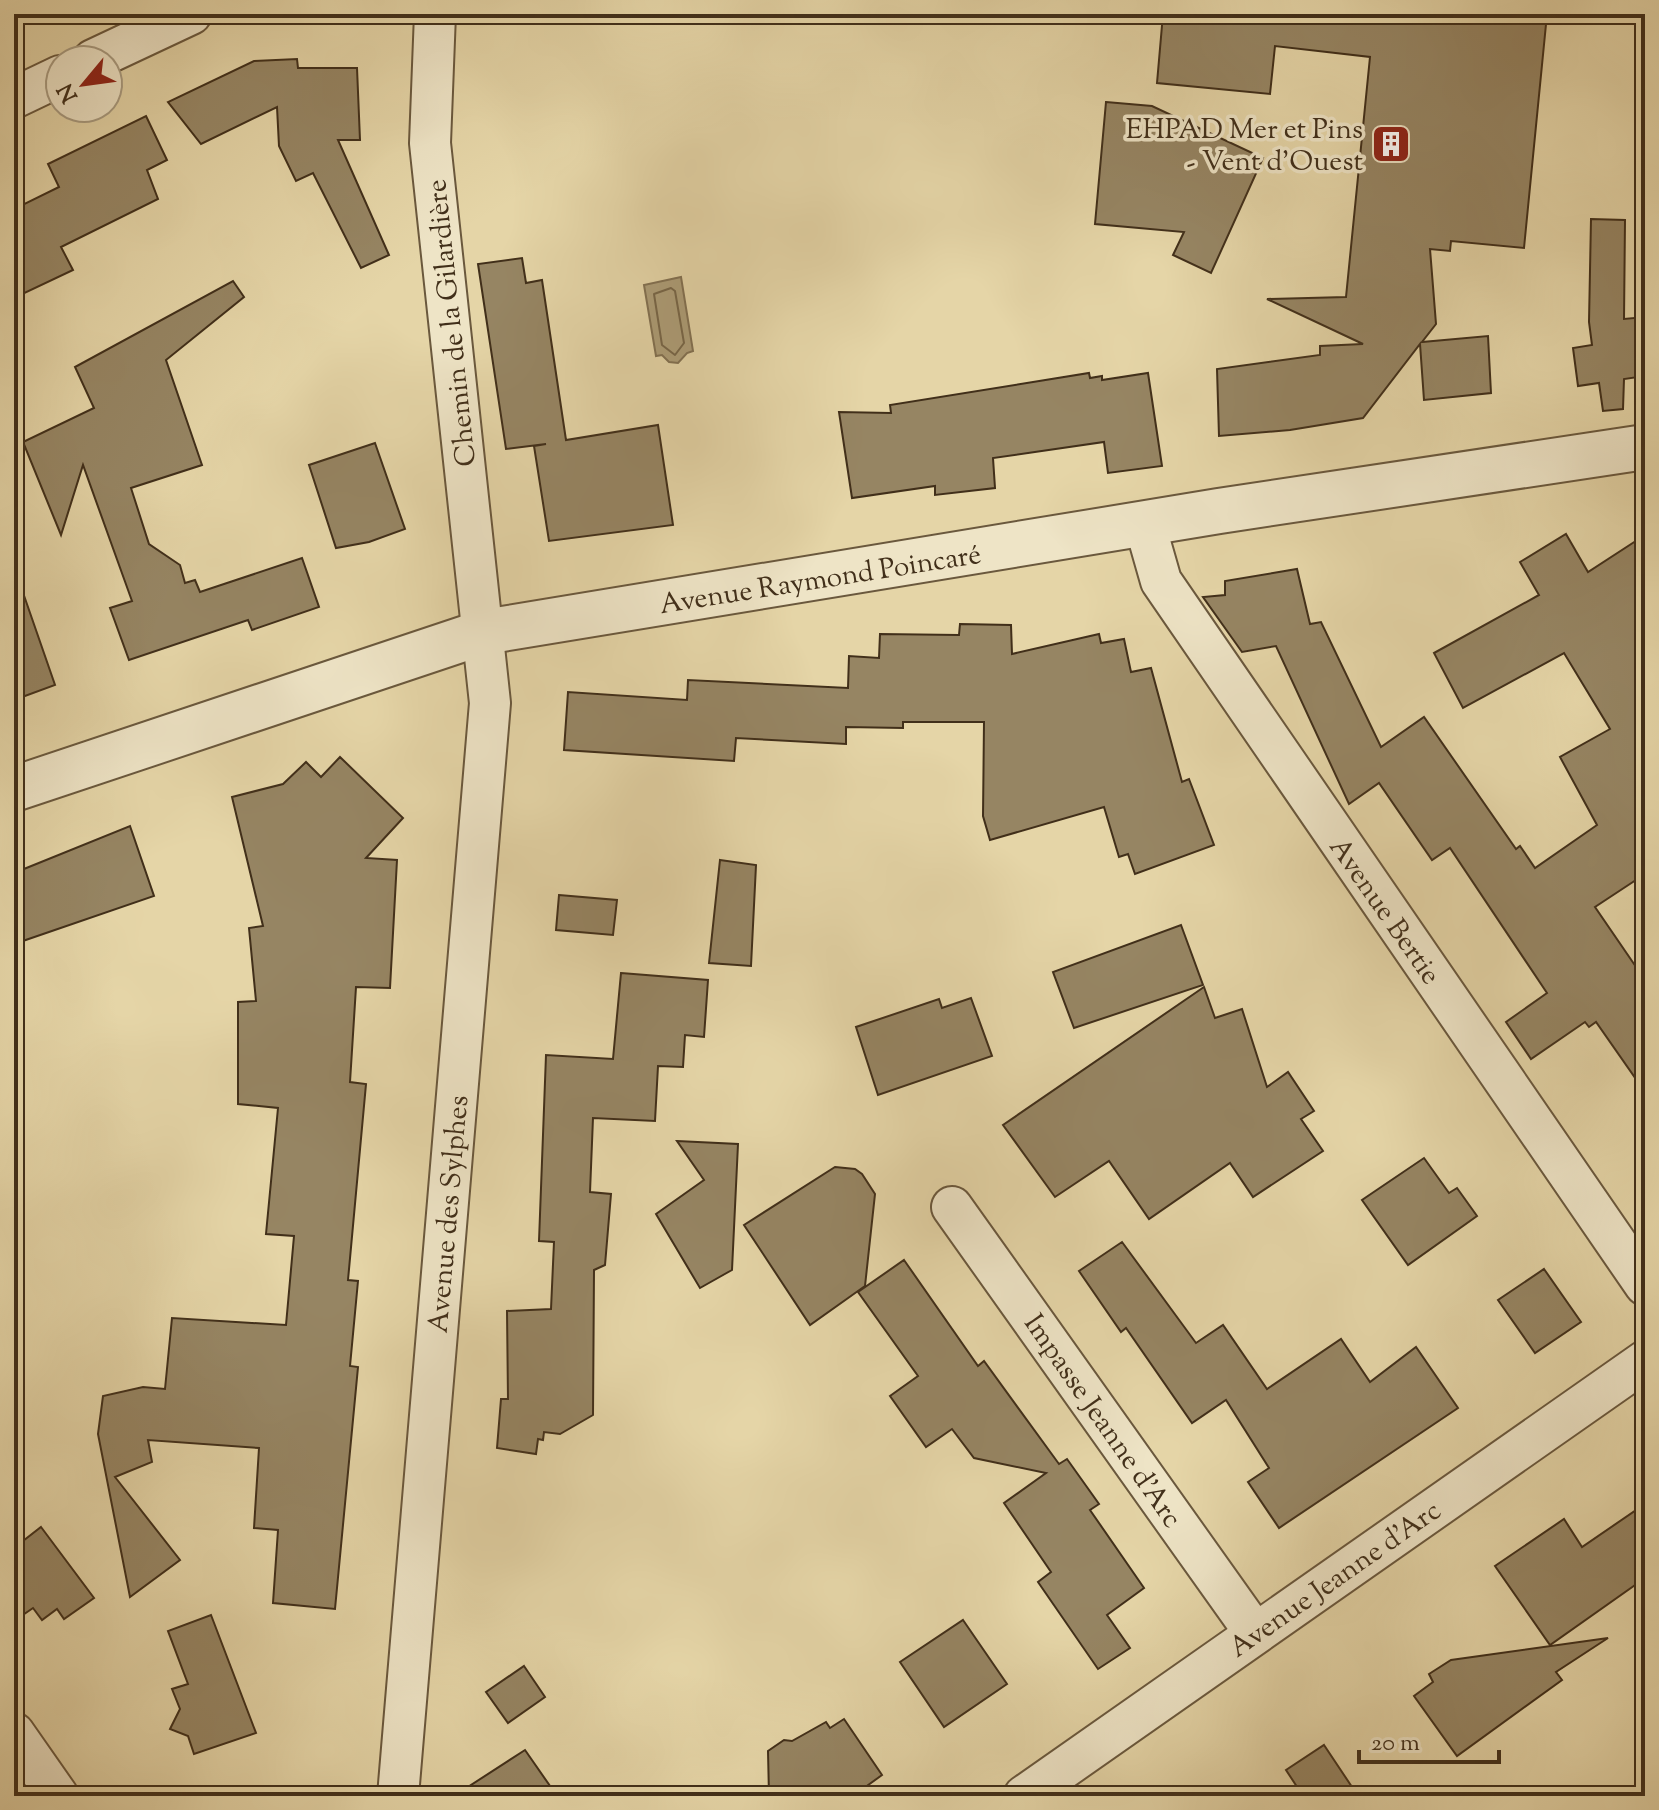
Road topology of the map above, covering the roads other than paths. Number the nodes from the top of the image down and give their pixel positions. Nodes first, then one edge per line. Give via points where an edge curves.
1 (191, 14) edge
2 (435, 14) edge
3 (124, 45) edge
4 (44, 84) edge
5 (14, 98) edge
6 (1645, 447) edge
7 (1145, 525) junction
8 (484, 632) junction
9 (14, 789) edge
10 (952, 1207) dead end
11 (1645, 1285) edge
12 (1645, 1361) edge
13 (1255, 1633) junction
14 (14, 1733) edge
15 (58, 1796) edge
16 (398, 1796) edge
17 (1024, 1796) edge

1 - 3 street
2 - 8 street, Chemin de la Gilardière via 430,143
4 - 5 street
6 - 7 street, Avenue Raymond Poincaré
7 - 8 street, Avenue Raymond Poincaré
7 - 11 street, Avenue Bertie via 1161,581
8 - 9 street, Avenue Raymond Poincaré
8 - 16 street, Avenue des Sylphes via 490,703
10 - 13 street, Impasse Jeanne d'Arc
12 - 13 street, Avenue Jeanne d'Arc
13 - 17 street, Avenue Jeanne d'Arc
14 - 15 street

